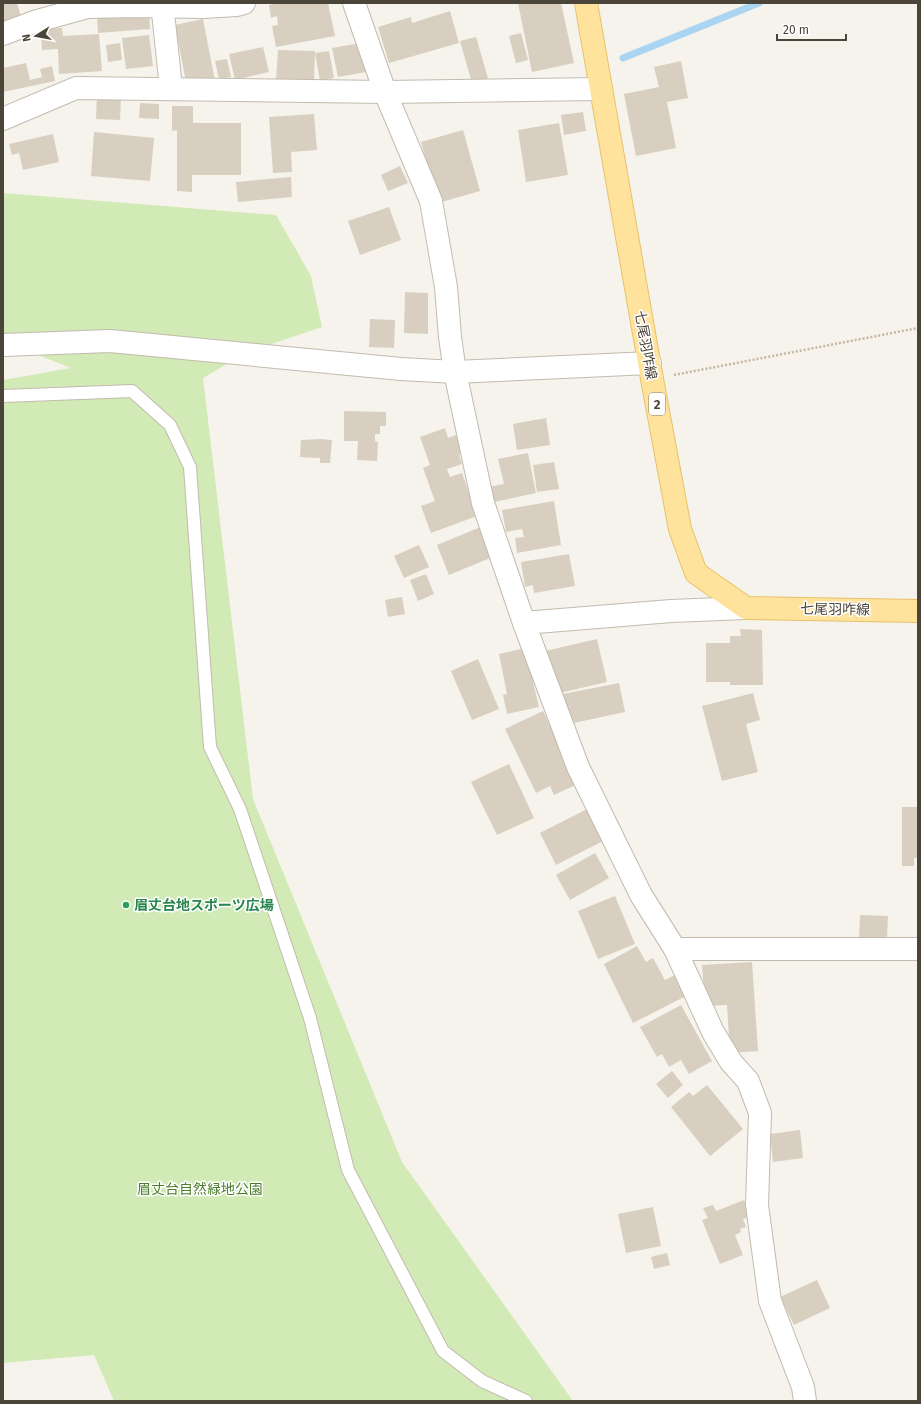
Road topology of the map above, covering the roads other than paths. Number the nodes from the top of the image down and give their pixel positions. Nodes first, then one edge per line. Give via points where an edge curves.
1 (244, 3) edge
2 (354, 3) edge
3 (586, 3) edge
4 (163, 4) edge
5 (3, 34) edge
6 (171, 88) junction
7 (601, 89) junction
8 (385, 92) junction
9 (3, 119) edge
10 (3, 345) edge
11 (651, 371) junction
12 (455, 372) junction
13 (3, 396) edge
14 (746, 608) junction
15 (918, 611) edge
16 (524, 624) junction
17 (675, 949) junction
18 (918, 949) edge
19 (526, 1401) edge
20 (804, 1401) edge

1 - 4 street via 203,7
2 - 8 street
3 - 7 main road, 七尾羽咋線 / 2
4 - 5 street via 88,7 37,21
4 - 6 street
6 - 8 street
6 - 9 street via 76,88
7 - 8 street
7 - 11 main road, 七尾羽咋線 / 2
8 - 12 street via 431,202 446,287
10 - 12 street via 110,341
11 - 12 street
11 - 14 main road, 七尾羽咋線 / 2 via 680,529 696,573
12 - 16 street via 483,503
13 - 19 lane via 132,391 170,425 190,467 210,747 240,809 310,1018 348,1170 442,1351 482,1381
14 - 15 main road, 七尾羽咋線
14 - 16 street via 671,611
16 - 17 street via 578,767 641,895
17 - 18 street
17 - 20 street via 713,1032 731,1062 748,1081 760,1113 757,1205 770,1301 802,1387

